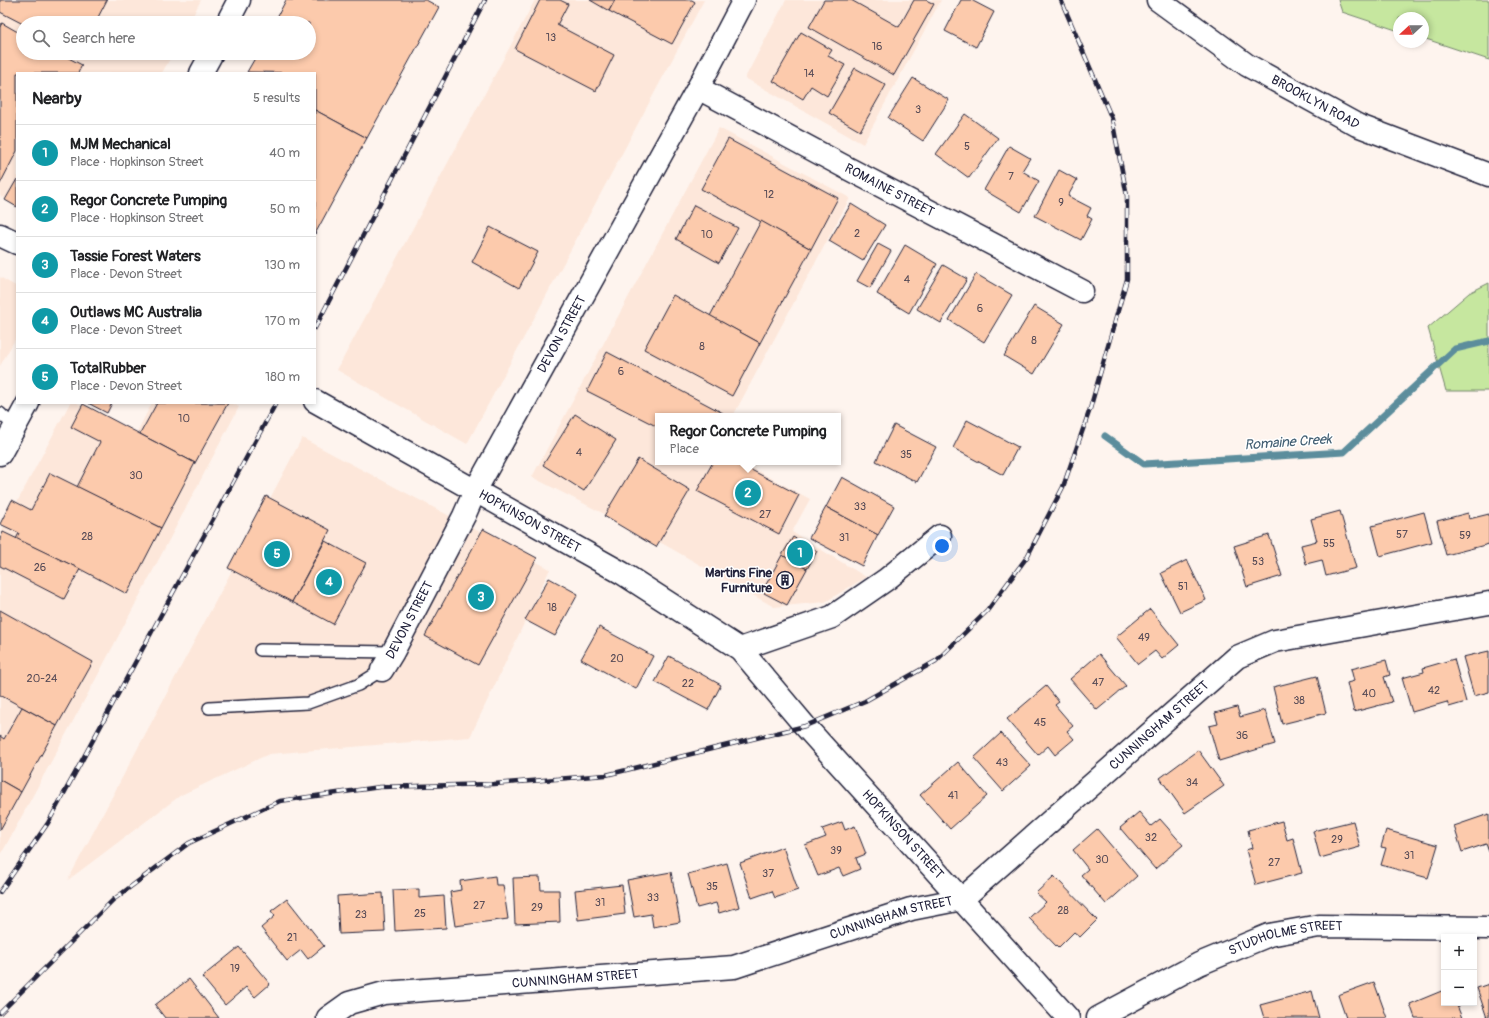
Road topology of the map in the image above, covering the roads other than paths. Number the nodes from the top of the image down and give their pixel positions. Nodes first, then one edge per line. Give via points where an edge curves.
1 (239, 0) edge
2 (744, 0) edge
3 (1158, 0) edge
4 (231, 16) edge
5 (208, 60) edge
6 (202, 72) edge
7 (698, 88) junction
8 (1489, 175) edge
9 (0, 235) edge
10 (16, 243) edge
11 (1082, 291) dead end
12 (316, 402) edge
13 (27, 404) edge
14 (7, 420) edge
15 (0, 454) edge
16 (475, 491) junction
17 (940, 536) dead end
18 (1489, 603) edge
19 (740, 649) junction
20 (260, 650) dead end
21 (393, 652) junction
22 (382, 670) joint
23 (209, 708) dead end
24 (962, 899) junction
25 (1489, 928) edge
26 (328, 1018) edge
27 (1068, 1018) edge
28 (1098, 1018) edge

1 - 4 street
2 - 7 street, DEVON STREET
3 - 8 street, BROOKLYN ROAD via 1247,65 1357,125
5 - 6 street
7 - 11 street, ROMAINE STREET
7 - 16 street, DEVON STREET
9 - 10 street
12 - 16 street, HOPKINSON STREET
13 - 14 street
14 - 15 street
16 - 19 street, HOPKINSON STREET via 622,573
16 - 21 street, DEVON STREET
17 - 19 street via 832,617
18 - 24 street, CUNNINGHAM STREET via 1275,641 1237,657
19 - 24 street, HOPKINSON STREET via 805,726
20 - 21 lane
21 - 22 street, DEVON STREET
22 - 23 lane via 358,685 308,703
24 - 26 street, CUNNINGHAM STREET via 911,909 734,967 384,993 350,1003
24 - 27 street, HOPKINSON STREET
25 - 28 street, STUDHOLME STREET via 1319,926 1269,935 1200,964

